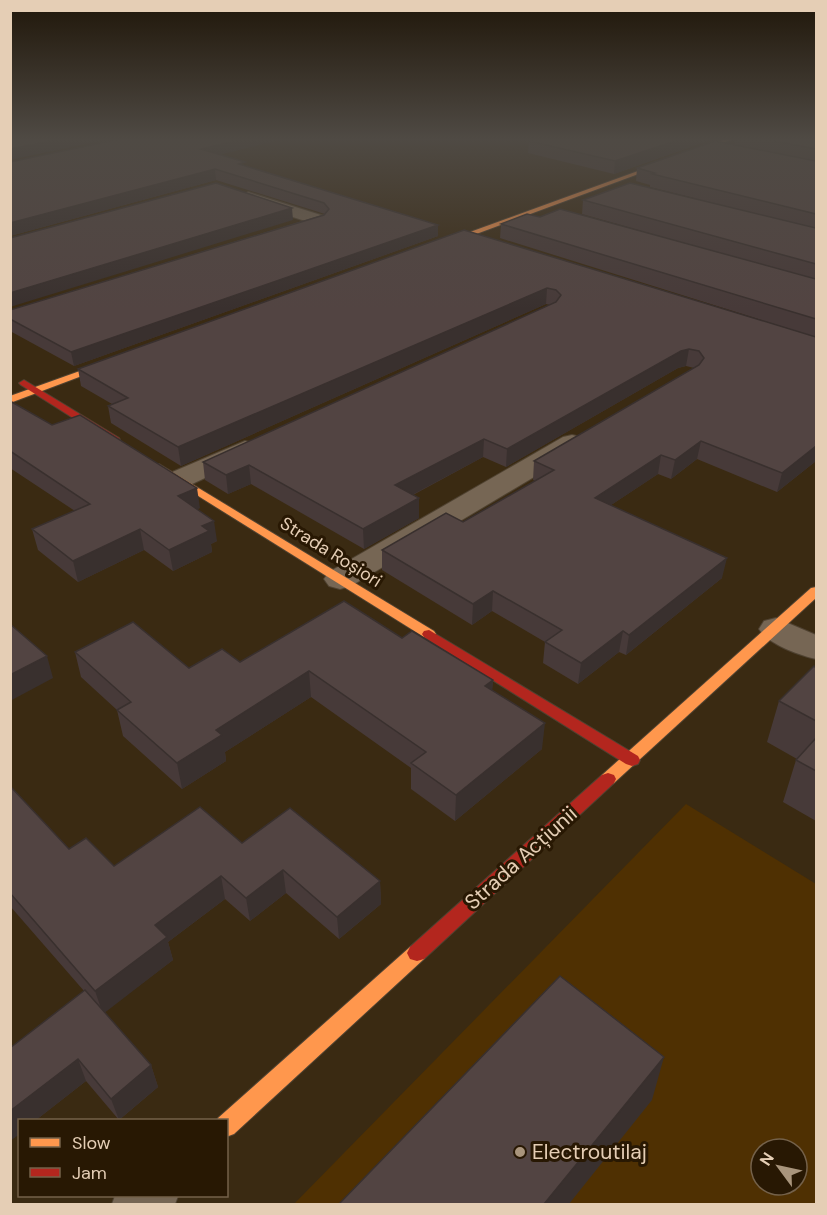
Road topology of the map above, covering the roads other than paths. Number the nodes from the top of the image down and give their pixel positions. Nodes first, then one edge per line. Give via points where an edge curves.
1 (243, 196) edge
2 (576, 196) edge
3 (539, 209) junction
4 (573, 218) edge
5 (284, 231) edge
6 (466, 235) junction
7 (500, 246) edge
8 (422, 251) edge
9 (135, 355) edge
10 (10, 375) edge
11 (36, 390) junction
12 (10, 400) edge
13 (595, 429) edge
14 (266, 440) edge
15 (132, 450) edge
16 (151, 462) edge
17 (180, 479) junction
18 (340, 579) junction
19 (816, 591) edge
20 (776, 628) junction
21 (816, 648) edge
22 (632, 760) junction
23 (228, 1124) edge

1 - 5 street via 318,220
2 - 3 street
3 - 4 street
3 - 6 street
6 - 7 street
6 - 8 street
9 - 11 street
10 - 11 street
11 - 12 street
11 - 15 street
13 - 18 street
14 - 17 street
16 - 17 street, Strada Roșiori
17 - 18 street, Strada Roșiori
18 - 22 street, Strada Roșiori
19 - 20 street, Strada Acțiunii
20 - 21 street
20 - 22 street, Strada Acțiunii
22 - 23 street, Strada Acțiunii

